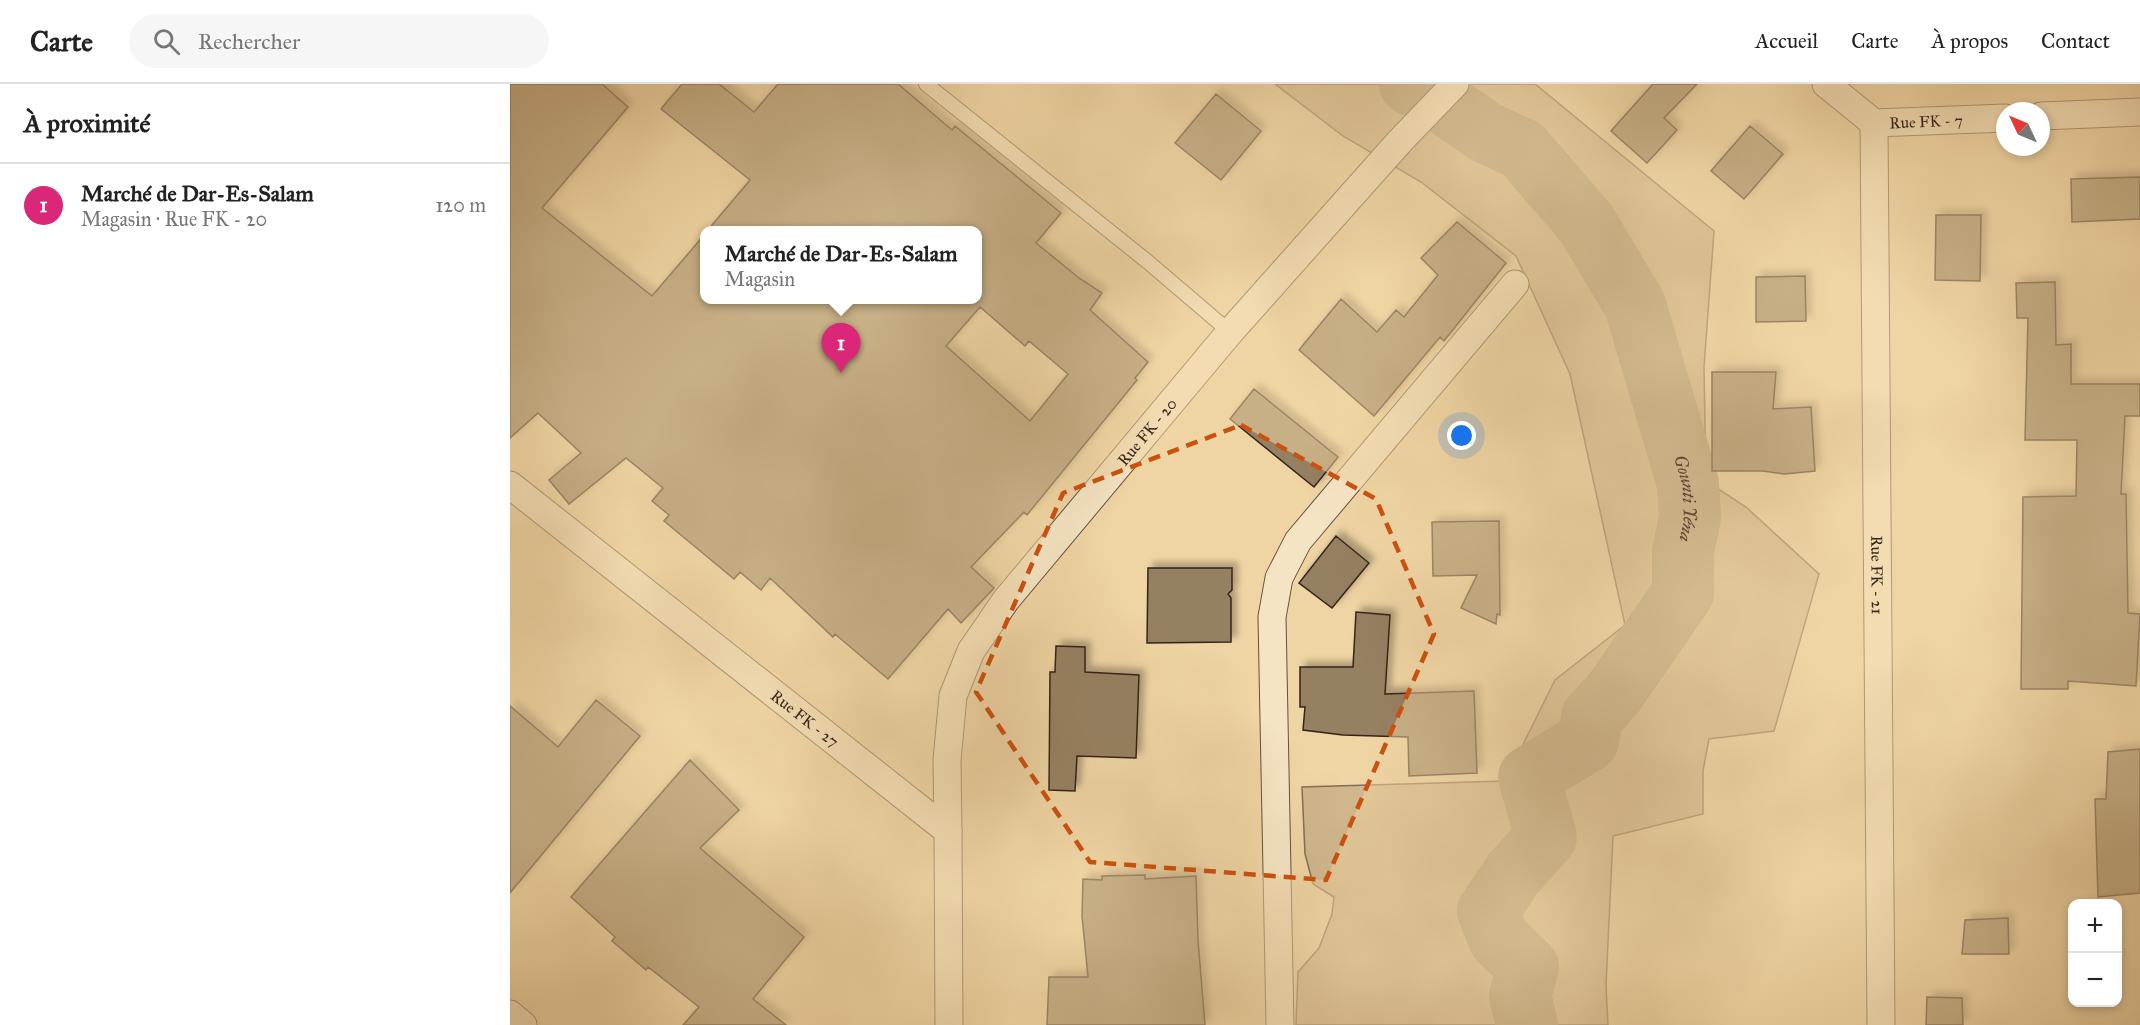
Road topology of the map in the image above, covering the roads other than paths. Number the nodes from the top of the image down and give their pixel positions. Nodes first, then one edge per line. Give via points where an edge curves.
1 (926, 84) edge
2 (1455, 84) edge
3 (1826, 84) edge
4 (2140, 112) edge
5 (2050, 116) edge
6 (1996, 118) edge
7 (1874, 123) junction
8 (1515, 284) dead end
9 (1230, 332) junction
10 (510, 485) edge
11 (948, 831) junction
12 (510, 1014) edge
13 (523, 1025) edge
14 (949, 1025) edge
15 (1280, 1025) edge
16 (1881, 1025) edge

1 - 9 lane
2 - 9 street, Rue FK - 20
3 - 7 street, Rue FK - 7
4 - 5 street
6 - 7 street, Rue FK - 7
7 - 16 street, Rue FK - 21
8 - 15 street via 1298,541 1279,578 1272,617
9 - 11 street, Rue FK - 20 via 1006,600 971,651 953,696 947,760
10 - 11 street, Rue FK - 27
11 - 14 street
12 - 13 street

